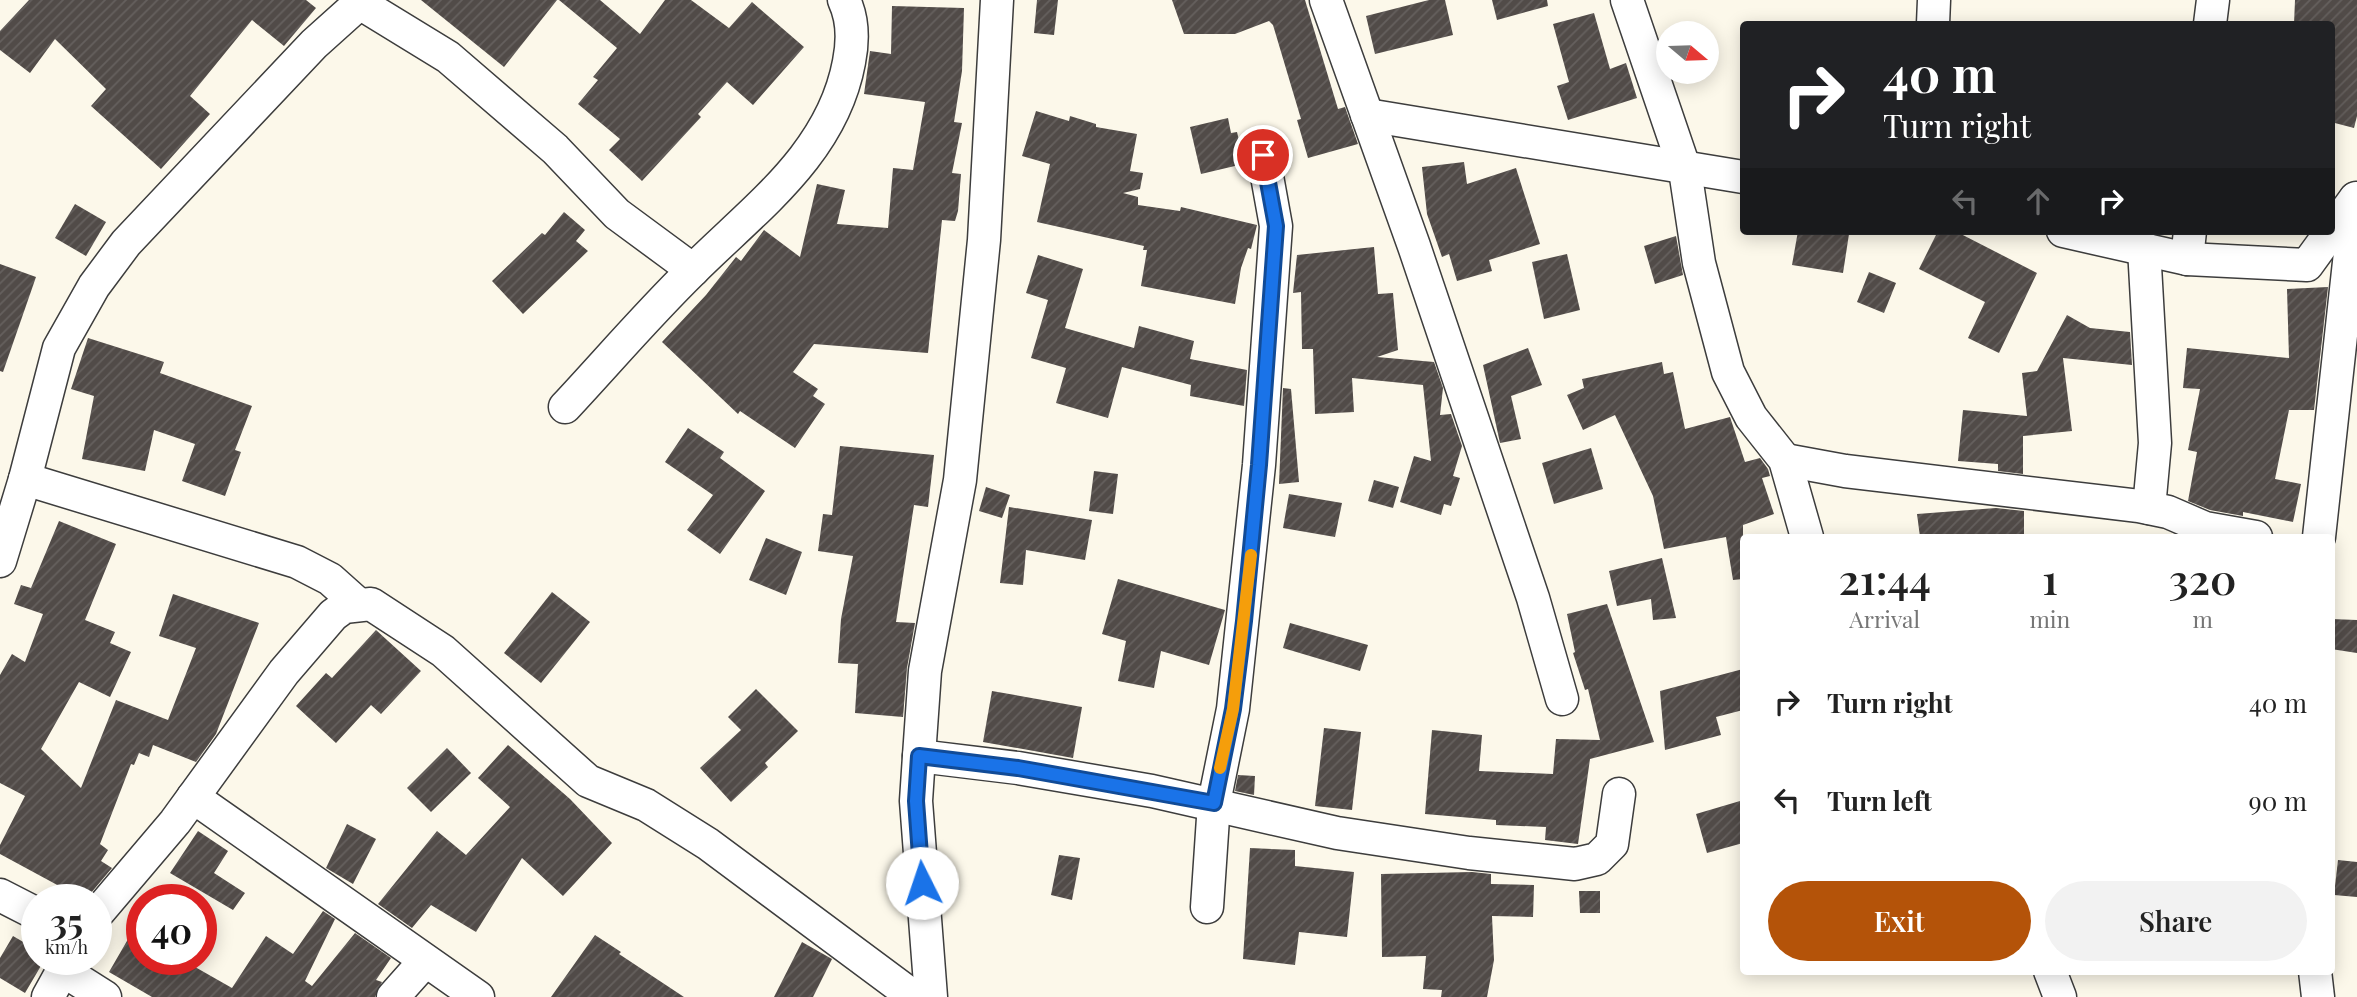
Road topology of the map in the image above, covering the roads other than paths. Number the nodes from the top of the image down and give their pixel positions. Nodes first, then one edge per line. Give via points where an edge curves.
1 (844, 0) edge
2 (997, 0) edge
3 (1326, 0) edge
4 (1627, 0) edge
5 (1934, 0) edge
6 (2213, 0) edge
7 (359, 1) edge
8 (1933, 21) edge
9 (2210, 21) edge
10 (1367, 115) junction
11 (1263, 155) dead end
12 (1685, 170) junction
13 (1740, 177) edge
14 (2356, 195) edge
15 (2335, 225) edge
16 (2082, 235) edge
17 (2328, 235) edge
18 (2189, 245) edge
19 (2144, 248) junction
20 (693, 270) junction
21 (565, 407) dead end
22 (1785, 460) junction
23 (26, 479) junction
24 (2149, 508) junction
25 (1806, 534) edge
26 (2239, 534) edge
27 (2319, 534) edge
28 (0, 561) edge
29 (358, 604) junction
30 (1562, 699) dead end
31 (919, 756) junction
32 (1619, 794) dead end
33 (193, 797) junction
34 (1214, 803) junction
35 (0, 895) edge
36 (112, 896) edge
37 (21, 906) edge
38 (1207, 907) dead end
39 (425, 961) junction
40 (2052, 975) edge
41 (2315, 975) edge
42 (60, 976) edge
43 (106, 997) edge
44 (393, 997) edge
45 (478, 997) edge
46 (914, 997) edge
47 (931, 997) edge
48 (2060, 997) edge
49 (2318, 997) edge

1 - 20 street via 852,48 842,97 827,126 787,180
2 - 31 street via 984,240 963,454 925,671
3 - 10 street
4 - 12 street
5 - 8 street
6 - 9 street
7 - 20 street via 448,57 555,149 617,214
7 - 23 street via 126,243 94,286 59,348
10 - 12 street
10 - 30 street via 1533,598
11 - 34 street via 1276,226 1259,465 1236,684
12 - 13 street
12 - 22 street via 1699,263 1728,372 1751,418
14 - 15 street
14 - 27 street
16 - 19 street
17 - 18 street via 2307,265
18 - 19 street
19 - 24 street via 2155,443
20 - 21 street
22 - 24 street
22 - 25 street
23 - 28 street
23 - 29 street via 297,562 330,579
24 - 26 street via 2205,528
29 - 33 street via 333,615 284,672
29 - 46 street via 383,610 443,650 588,781 646,805 708,844
31 - 34 street via 1018,768
31 - 47 street via 916,801
32 - 34 street via 1612,844 1597,859 1574,864 1337,833
33 - 36 street
33 - 39 street
34 - 38 street
35 - 37 street
39 - 44 street
39 - 45 street
40 - 48 street
41 - 49 street
42 - 43 street

